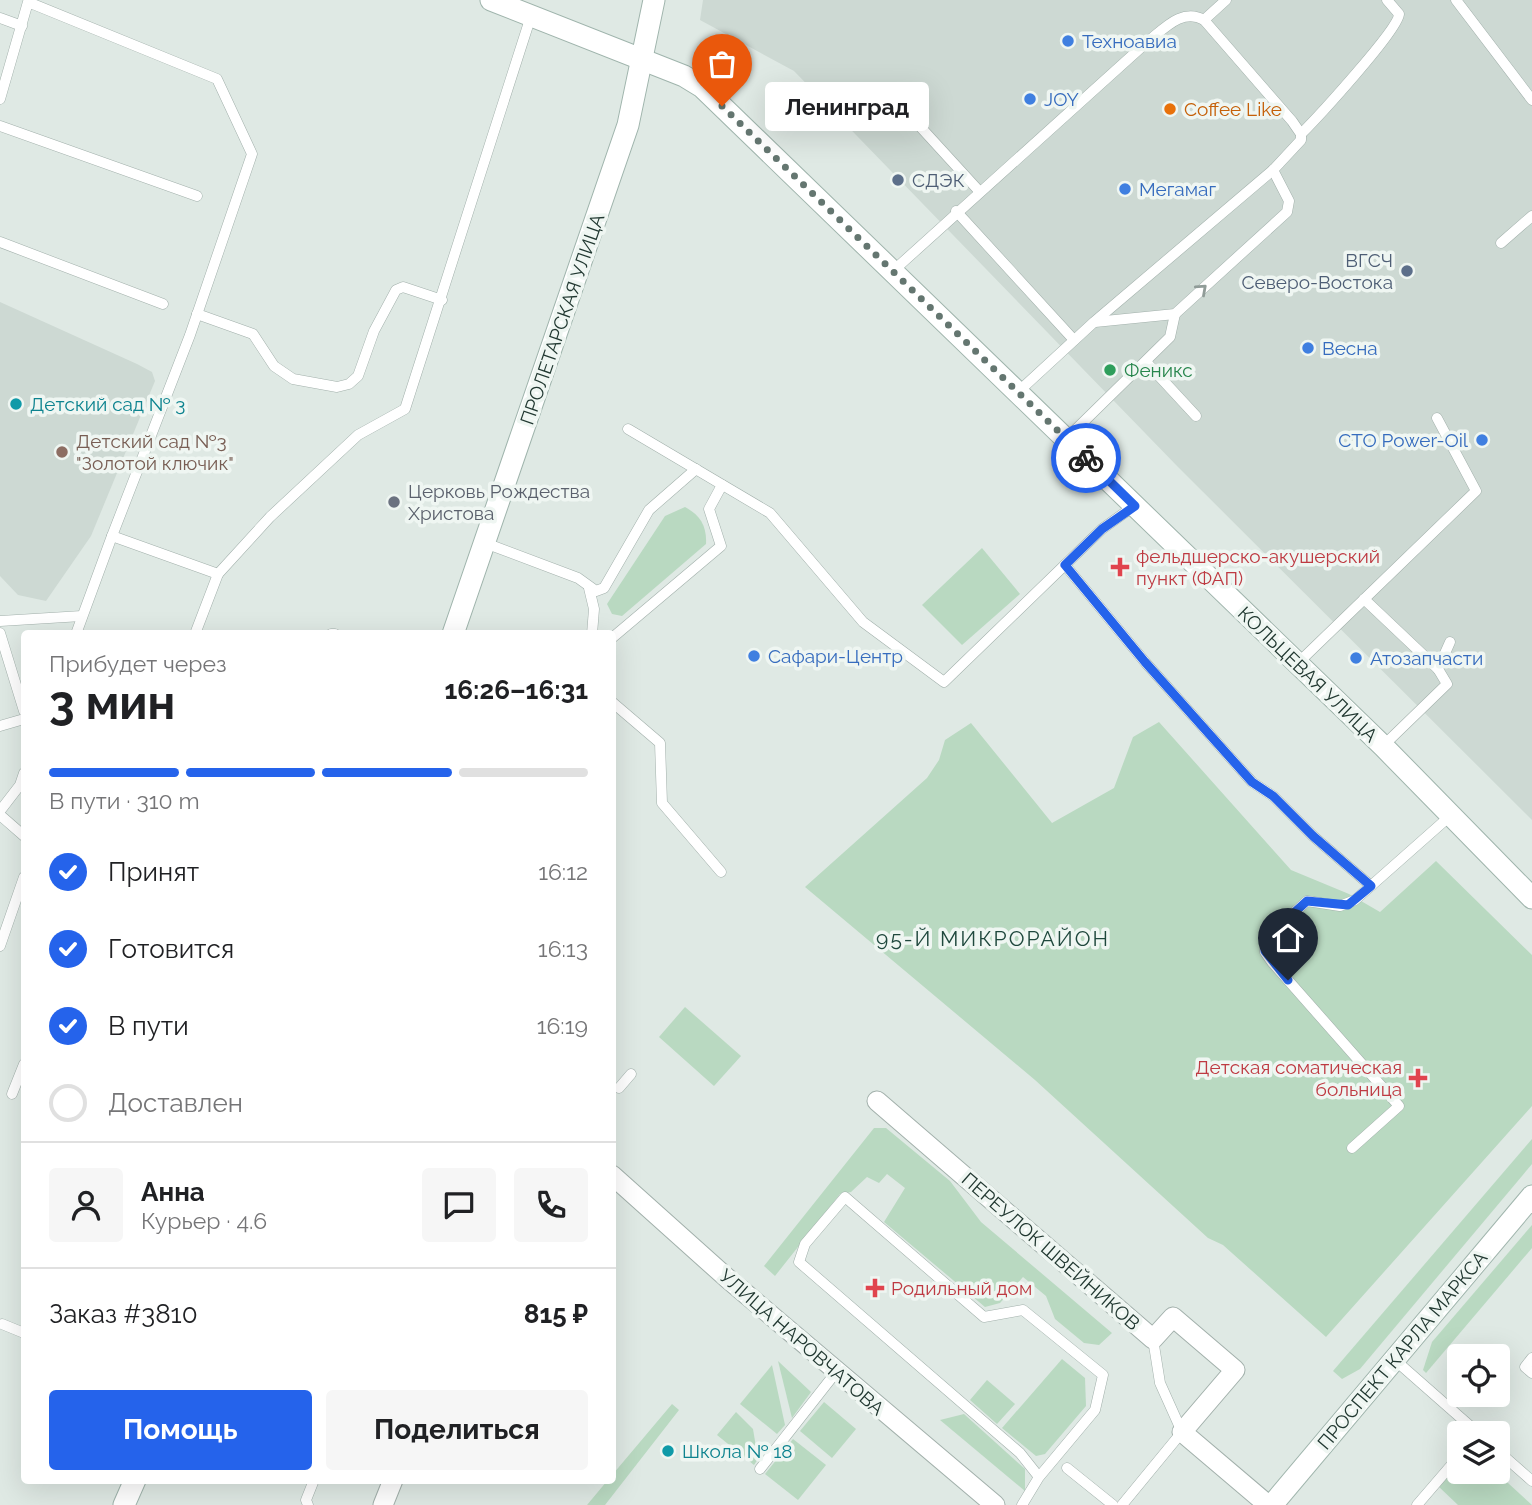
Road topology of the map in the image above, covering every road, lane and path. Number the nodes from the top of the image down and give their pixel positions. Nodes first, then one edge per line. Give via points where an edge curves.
1 (491, 0) edge
2 (654, 0) edge
3 (1226, 0) edge
4 (1387, 0) edge
5 (1456, 0) edge
6 (29, 1) edge
7 (531, 16) junction
8 (0, 18) edge
9 (1204, 20) junction
10 (22, 26) junction
11 (643, 60) junction
12 (0, 99) edge
13 (1532, 100) edge
14 (915, 121) dead end
15 (0, 126) edge
16 (1301, 134) junction
17 (1273, 170) junction
18 (979, 191) junction
19 (197, 196) dead end
20 (956, 211) junction
21 (1532, 216) edge
22 (0, 242) edge
23 (1501, 243) dead end
24 (893, 271) junction
25 (442, 300) junction
26 (163, 304) dead end
27 (197, 314) junction
28 (1175, 314) junction
29 (1094, 322) junction
30 (1074, 340) junction
31 (1147, 363) junction
32 (1018, 392) junction
33 (1196, 416) dead end
34 (1437, 418) dead end
35 (628, 429) dead end
36 (1066, 439) junction
37 (696, 470) junction
38 (722, 485) junction
39 (1135, 506) junction
40 (111, 536) junction
41 (485, 543) junction
42 (1065, 565) junction
43 (218, 573) junction
44 (589, 588) junction
45 (1364, 599) junction
46 (82, 616) junction
47 (0, 621) edge
48 (77, 630) edge
49 (197, 630) edge
50 (454, 630) edge
51 (592, 630) edge
52 (0, 634) edge
53 (616, 635) edge
54 (1450, 642) dead end
55 (1297, 663) junction
56 (1438, 669) junction
57 (21, 701) edge
58 (616, 707) edge
59 (21, 720) edge
60 (0, 726) edge
61 (1383, 746) junction
62 (21, 782) edge
63 (0, 813) edge
64 (1450, 816) junction
65 (21, 833) edge
66 (721, 872) dead end
67 (21, 886) edge
68 (1371, 886) junction
69 (1532, 898) edge
70 (0, 946) edge
71 (21, 1072) edge
72 (631, 1074) dead end
73 (618, 1088) dead end
74 (12, 1094) dead end
75 (877, 1101) dead end
76 (1352, 1147) dead end
77 (616, 1178) edge
78 (1532, 1196) edge
79 (2, 1324) dead end
80 (21, 1332) edge
81 (1153, 1339) junction
82 (1532, 1358) edge
83 (1395, 1360) junction
84 (837, 1371) junction
85 (1532, 1373) edge
86 (1464, 1421) edge
87 (1182, 1432) junction
88 (1510, 1462) edge
89 (760, 1468) dead end
90 (1067, 1468) dead end
91 (1447, 1470) edge
92 (1039, 1477) junction
93 (1532, 1481) edge
94 (133, 1484) edge
95 (312, 1484) edge
96 (391, 1484) edge
97 (124, 1505) edge
98 (309, 1505) edge
99 (383, 1505) edge
100 (995, 1505) edge
101 (1022, 1505) edge
102 (1113, 1505) edge
103 (1122, 1505) edge
104 (1270, 1505) edge
105 (1417, 1505) edge

1 - 7 main road, КОЛЬЦЕВАЯ УЛИЦА
2 - 11 main road, ПРОЛЕТАРСКАЯ УЛИЦА
3 - 9 lane
4 - 16 lane via 1399,13 1395,27
5 - 13 lane
6 - 10 lane
6 - 27 lane via 217,79 252,154
7 - 11 main road, КОЛЬЦЕВАЯ УЛИЦА
7 - 25 lane
8 - 10 lane
9 - 16 lane
9 - 18 lane via 1187,15 1176,19
10 - 12 lane
11 - 24 main road, КОЛЬЦЕВАЯ УЛИЦА via 702,88
11 - 41 main road, ПРОЛЕТАРСКАЯ УЛИЦА via 628,125
14 - 18 lane
15 - 19 lane
16 - 17 lane via 1297,145
28 -> 17 lane via 1287,212 1289,201
17 - 29 lane
18 - 20 lane
20 - 24 lane
20 - 30 lane
21 - 23 lane
22 - 26 lane
24 - 32 main road, КОЛЬЦЕВАЯ УЛИЦА
25 - 27 lane via 403,287 396,290 374,331 358,376 337,387 293,379 274,366 253,334
25 - 43 lane via 405,409 358,435
27 - 40 lane
28 - 29 lane
28 - 31 lane via 1170,337
29 - 30 lane
30 - 32 lane
31 - 33 lane
31 - 36 lane
32 - 36 main road, КОЛЬЦЕВАЯ УЛИЦА
34 - 45 lane via 1476,491
35 - 37 lane
36 - 39 main road, КОЛЬЦЕВАЯ УЛИЦА
37 - 38 lane
37 - 44 lane via 649,510 604,588
38 - 42 lane via 771,513 863,622 944,682
38 - 53 lane via 709,509 721,546
39 - 42 lane via 1102,529
39 - 55 main road, КОЛЬЦЕВАЯ УЛИЦА
40 - 43 lane
40 - 46 lane
41 - 44 lane via 578,578
41 - 50 main road, ПРОЛЕТАРСКАЯ УЛИЦА
42 - 68 lane via 1252,782
43 - 49 lane
44 - 51 lane
45 - 55 lane
45 - 56 lane
46 - 47 lane
46 - 48 lane
52 - 57 lane
54 - 56 lane
55 - 61 main road, КОЛЬЦЕВАЯ УЛИЦА
56 - 61 lane via 1447,684
58 - 66 lane via 660,743 662,803
59 - 60 lane
61 - 64 main road, КОЛЬЦЕВАЯ УЛИЦА
62 - 63 lane
63 - 65 lane
64 - 68 lane
64 - 69 main road, КОЛЬЦЕВАЯ УЛИЦА
67 - 70 lane
68 - 76 lane via 1348,905 1307,901 1264,944 1272,962 1399,1105
71 - 74 lane
72 - 73 lane
75 - 81 street, ПЕРЕУЛОК ШВЕЙНИКОВ
77 - 84 street, УЛИЦА НАРОВЧАТОВА
78 - 83 main road, ПРОСПЕКТ КАРЛА МАРКСА
79 - 80 lane
81 - 87 lane via 1160,1383
81 - 87 street, ПЕРЕУЛОК ШВЕЙНИКОВ via 1173,1317 1235,1370
82 - 85 lane via 1525,1367
83 - 86 lane
83 - 104 main road, ПРОСПЕКТ КАРЛА МАРКСА
84 - 89 lane
84 - 100 street, УЛИЦА НАРОВЧАТОВА
87 - 103 lane
87 - 104 street
88 - 93 lane
90 - 102 lane
91 - 105 lane
92 - 92 lane via 1095,1410 1103,1375 1023,1310 984,1317 845,1197 805,1244 799,1262 1020,1453
92 - 101 lane
94 - 97 main road
95 - 98 lane via 306,1500
96 - 99 street

